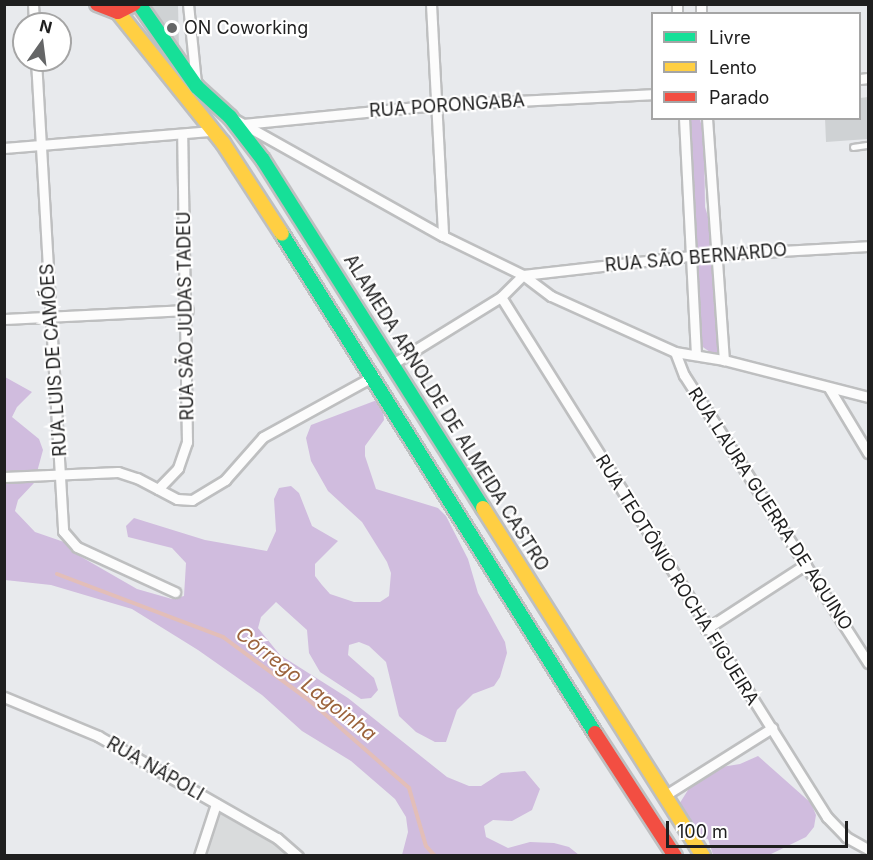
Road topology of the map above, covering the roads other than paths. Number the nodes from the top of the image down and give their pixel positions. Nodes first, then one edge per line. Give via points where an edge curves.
1 (97, 4) edge
2 (134, 4) edge
3 (139, 4) edge
4 (188, 4) edge
5 (431, 4) edge
6 (118, 12) junction
7 (37, 72) edge
8 (197, 87) junction
9 (651, 94) edge
10 (437, 105) junction
11 (230, 117) junction
12 (684, 120) edge
13 (707, 120) edge
14 (243, 124) junction
15 (212, 131) junction
16 (182, 135) junction
17 (40, 144) junction
18 (868, 145) edge
19 (853, 147) dead end
20 (4, 148) edge
21 (443, 237) junction
22 (868, 246) edge
23 (716, 255) junction
24 (691, 256) junction
25 (523, 274) junction
26 (501, 297) junction
27 (188, 310) junction
28 (50, 315) junction
29 (4, 319) edge
30 (675, 352) junction
31 (696, 355) junction
32 (724, 360) junction
33 (394, 363) junction
34 (374, 376) junction
35 (829, 388) junction
36 (868, 397) edge
37 (868, 453) edge
38 (62, 475) junction
39 (4, 477) edge
40 (469, 483) junction
41 (158, 489) junction
42 (448, 497) junction
43 (806, 564) junction
44 (175, 591) dead end
45 (706, 629) junction
46 (868, 663) edge
47 (4, 697) edge
48 (771, 729) junction
49 (664, 796) junction
50 (216, 804) junction
51 (868, 849) edge
52 (199, 855) edge
53 (298, 855) edge
54 (675, 855) edge
55 (703, 855) edge

1 - 6 main road
2 - 6 main road
3 - 8 main road, ALAMEDA ARNOLDE DE ALMEIDA CASTRO
4 - 8 street
5 - 10 street
6 - 15 main road
7 - 17 street, RUA LUIS DE CAMÕES
8 - 11 main road, ALAMEDA ARNOLDE DE ALMEIDA CASTRO
9 - 10 street, RUA PORONGABA
10 - 14 street, RUA PORONGABA
10 - 21 street
11 - 14 street
11 - 33 main road, ALAMEDA ARNOLDE DE ALMEIDA CASTRO via 263,160
12 - 24 street
13 - 23 street
14 - 21 street
15 - 16 street
15 - 34 main road
16 - 17 street
16 - 27 street, RUA SÃO JUDAS TADEU
17 - 20 street
17 - 28 street, RUA LUIS DE CAMÕES
18 - 19 lane
21 - 25 street
22 - 23 street, RUA SÃO BERNARDO
23 - 24 street, RUA SÃO BERNARDO
23 - 32 street
24 - 25 street, RUA SÃO BERNARDO
24 - 31 street
25 - 26 street
25 - 30 street via 551,296
26 - 33 street
26 - 45 street, RUA TEOTÔNIO ROCHA FIGUEIRA
27 - 28 street
27 - 41 street, RUA SÃO JUDAS TADEU via 187,442 178,468
28 - 29 street
28 - 38 street, RUA LUIS DE CAMÕES
30 - 31 street
30 - 43 street, RUA LAURA GUERRA DE AQUINO via 684,375
31 - 32 street
32 - 35 street
33 - 40 main road, ALAMEDA ARNOLDE DE ALMEIDA CASTRO
34 - 41 street via 263,437 225,480 192,500 177,499
34 - 42 main road
35 - 36 street
35 - 37 street
38 - 39 street
38 - 41 street via 118,472
38 - 44 street, RUA LUIS DE CAMÕES via 63,531 69,539 77,547
40 - 42 main road
40 - 49 main road, ALAMEDA ARNOLDE DE ALMEIDA CASTRO
42 - 54 main road
43 - 45 street
43 - 46 street, RUA LAURA GUERRA DE AQUINO
45 - 48 street, RUA TEOTÔNIO ROCHA FIGUEIRA
47 - 50 street, RUA NÁPOLI via 98,736
48 - 49 street
48 - 51 street, RUA TEOTÔNIO ROCHA FIGUEIRA via 827,818 846,837
49 - 55 main road, ALAMEDA ARNOLDE DE ALMEIDA CASTRO
50 - 52 street
50 - 53 street, RUA NÁPOLI via 277,838

